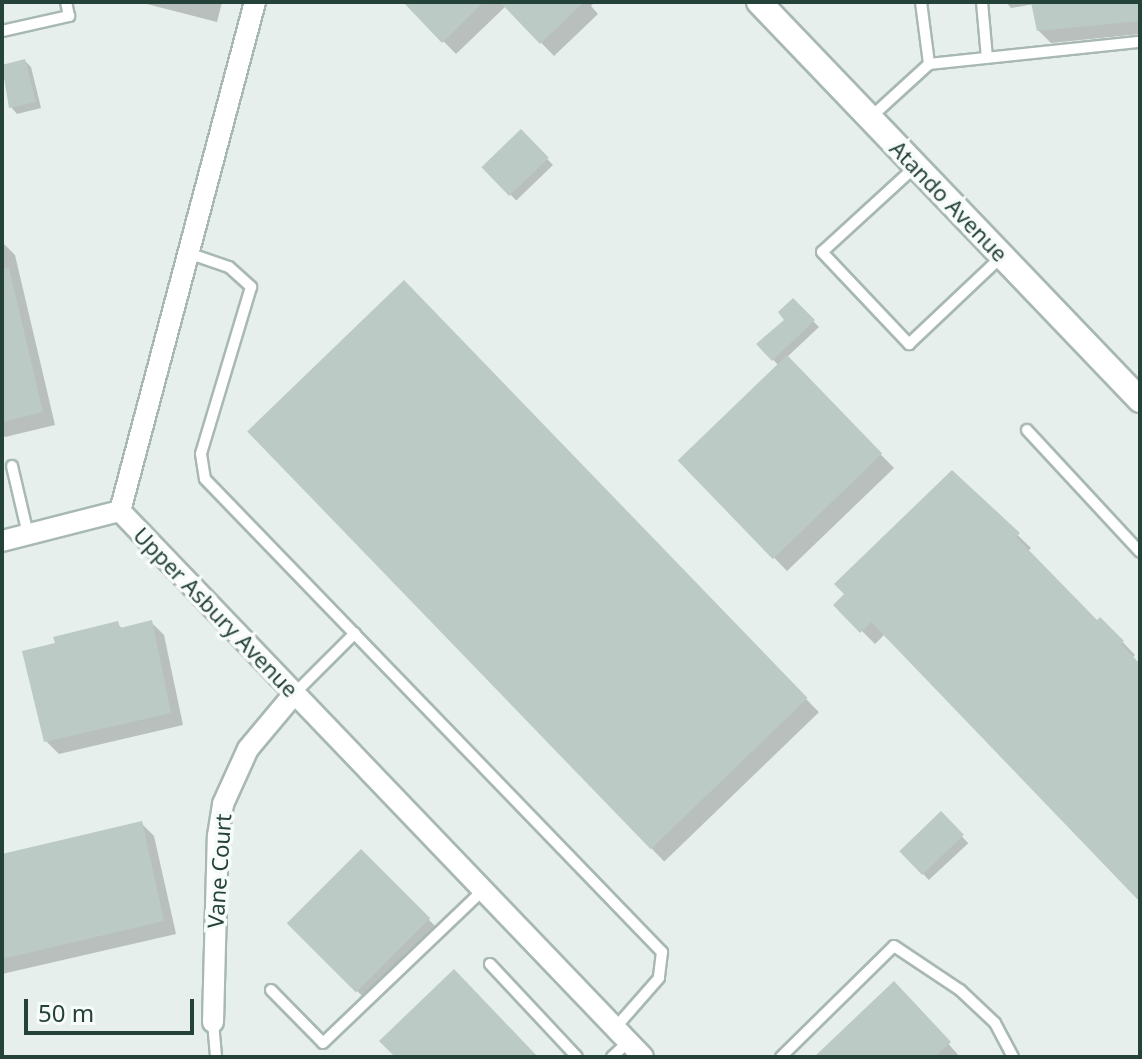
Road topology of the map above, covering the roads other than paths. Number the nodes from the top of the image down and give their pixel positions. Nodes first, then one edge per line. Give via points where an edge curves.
1 (66, 2) edge
2 (255, 2) edge
3 (759, 2) edge
4 (921, 2) edge
5 (982, 2) edge
6 (2, 31) edge
7 (1140, 42) edge
8 (987, 58) junction
9 (929, 64) junction
10 (870, 118) junction
11 (916, 166) junction
12 (188, 253) junction
13 (1002, 256) junction
14 (1140, 400) edge
15 (1027, 430) dead end
16 (12, 466) dead end
17 (120, 511) junction
18 (28, 534) junction
19 (2, 541) edge
20 (1140, 552) edge
21 (355, 633) junction
22 (294, 694) junction
23 (483, 890) junction
24 (490, 964) dead end
25 (271, 990) dead end
26 (213, 1022) joint
27 (622, 1035) junction
28 (216, 1057) edge
29 (577, 1057) edge
30 (612, 1057) edge
31 (643, 1057) edge
32 (781, 1057) edge
33 (1013, 1057) edge

1 - 6 lane via 69,16
2 - 12 street, Upper Asbury Avenue
3 - 10 main road, Atando Avenue
4 - 9 lane
5 - 8 lane
7 - 8 lane
8 - 9 lane
9 - 10 lane
10 - 11 main road, Atando Avenue
11 - 13 main road, Atando Avenue
11 - 13 lane via 822,252 898,333 909,344
12 - 17 street, Upper Asbury Avenue
12 - 21 lane via 229,267 251,287 201,454 205,479
13 - 14 main road, Atando Avenue
15 - 20 lane
16 - 18 lane
17 - 18 street
17 - 22 street, Upper Asbury Avenue
18 - 19 street
21 - 22 lane
21 - 27 lane via 662,952 659,978
22 - 23 street, Upper Asbury Avenue
22 - 26 street, Vane Court via 248,749 223,804
23 - 25 lane via 323,1043
23 - 27 street, Upper Asbury Avenue
24 - 29 lane
26 - 28 lane
27 - 30 lane
27 - 31 street, Upper Asbury Avenue
32 - 33 lane via 894,946 960,990 995,1023

